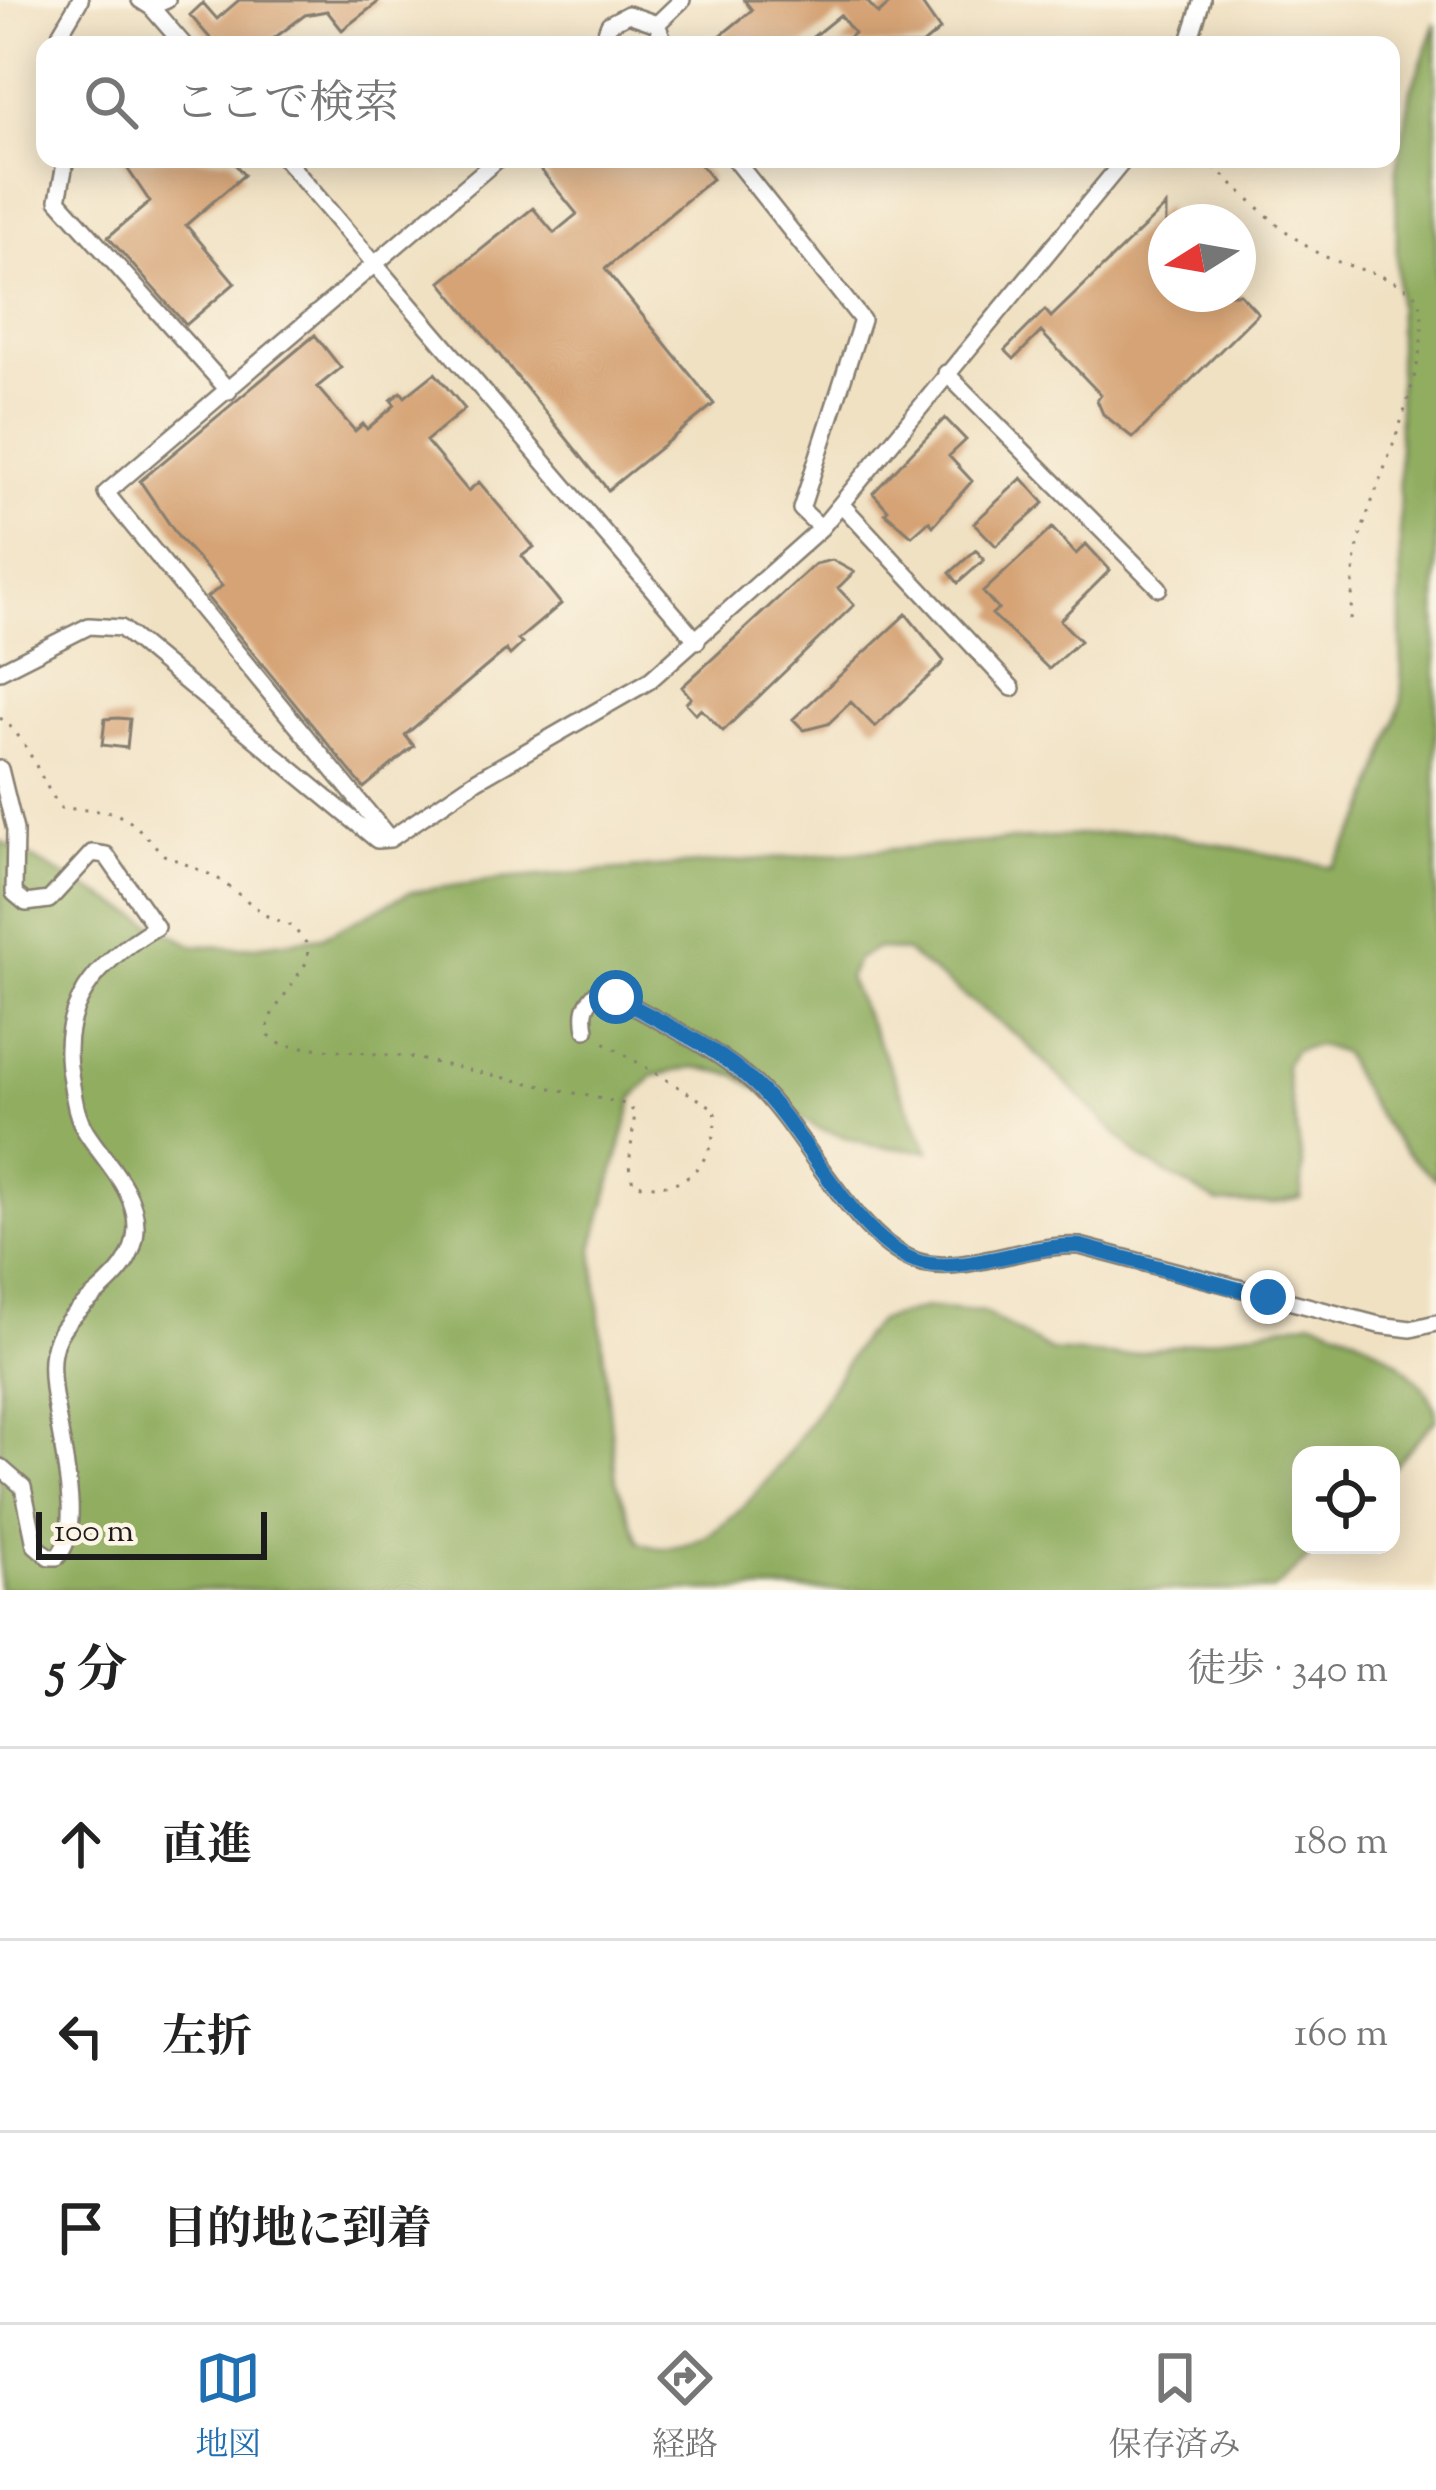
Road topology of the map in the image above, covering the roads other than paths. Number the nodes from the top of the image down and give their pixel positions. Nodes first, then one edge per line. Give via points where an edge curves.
1 (80, 0) edge
2 (682, 0) edge
3 (1202, 0) edge
4 (152, 2) edge
5 (657, 24) junction
6 (63, 36) edge
7 (177, 36) edge
8 (602, 36) edge
9 (662, 36) edge
10 (1190, 36) edge
11 (65, 168) edge
12 (293, 168) edge
13 (487, 168) edge
14 (741, 168) edge
15 (1117, 168) edge
16 (378, 263) junction
17 (946, 373) junction
18 (230, 391) junction
19 (843, 506) junction
20 (821, 528) junction
21 (1160, 588) dead end
22 (697, 641) junction
23 (0, 671) edge
24 (1012, 688) dead end
25 (0, 769) edge
26 (390, 839) junction
27 (586, 1030) road end
28 (1436, 1323) edge
29 (0, 1467) edge

1 - 6 street
2 - 5 street
3 - 10 street
4 - 7 street
5 - 8 street via 638,14 617,17
5 - 9 street
11 - 18 street via 58,200
12 - 16 street
13 - 16 street
14 - 20 street via 862,320 801,508
15 - 17 street
16 - 18 street
16 - 22 street
17 - 19 street
17 - 21 street
18 - 26 street via 106,493
19 - 20 street
19 - 24 street
20 - 22 street
22 - 26 street via 591,719 477,780
23 - 26 street via 89,626 121,628 377,840
25 - 29 street via 15,830 14,893 26,902 49,900 92,853 106,854 156,927 92,975 68,1036 77,1115 124,1185 136,1227 132,1251 106,1289 61,1330 53,1351 68,1470 68,1528 57,1557 35,1545 23,1487
27 - 28 street via 589,1000 597,992 616,997 755,1083 871,1228 916,1261 942,1266 1080,1246 1379,1325

